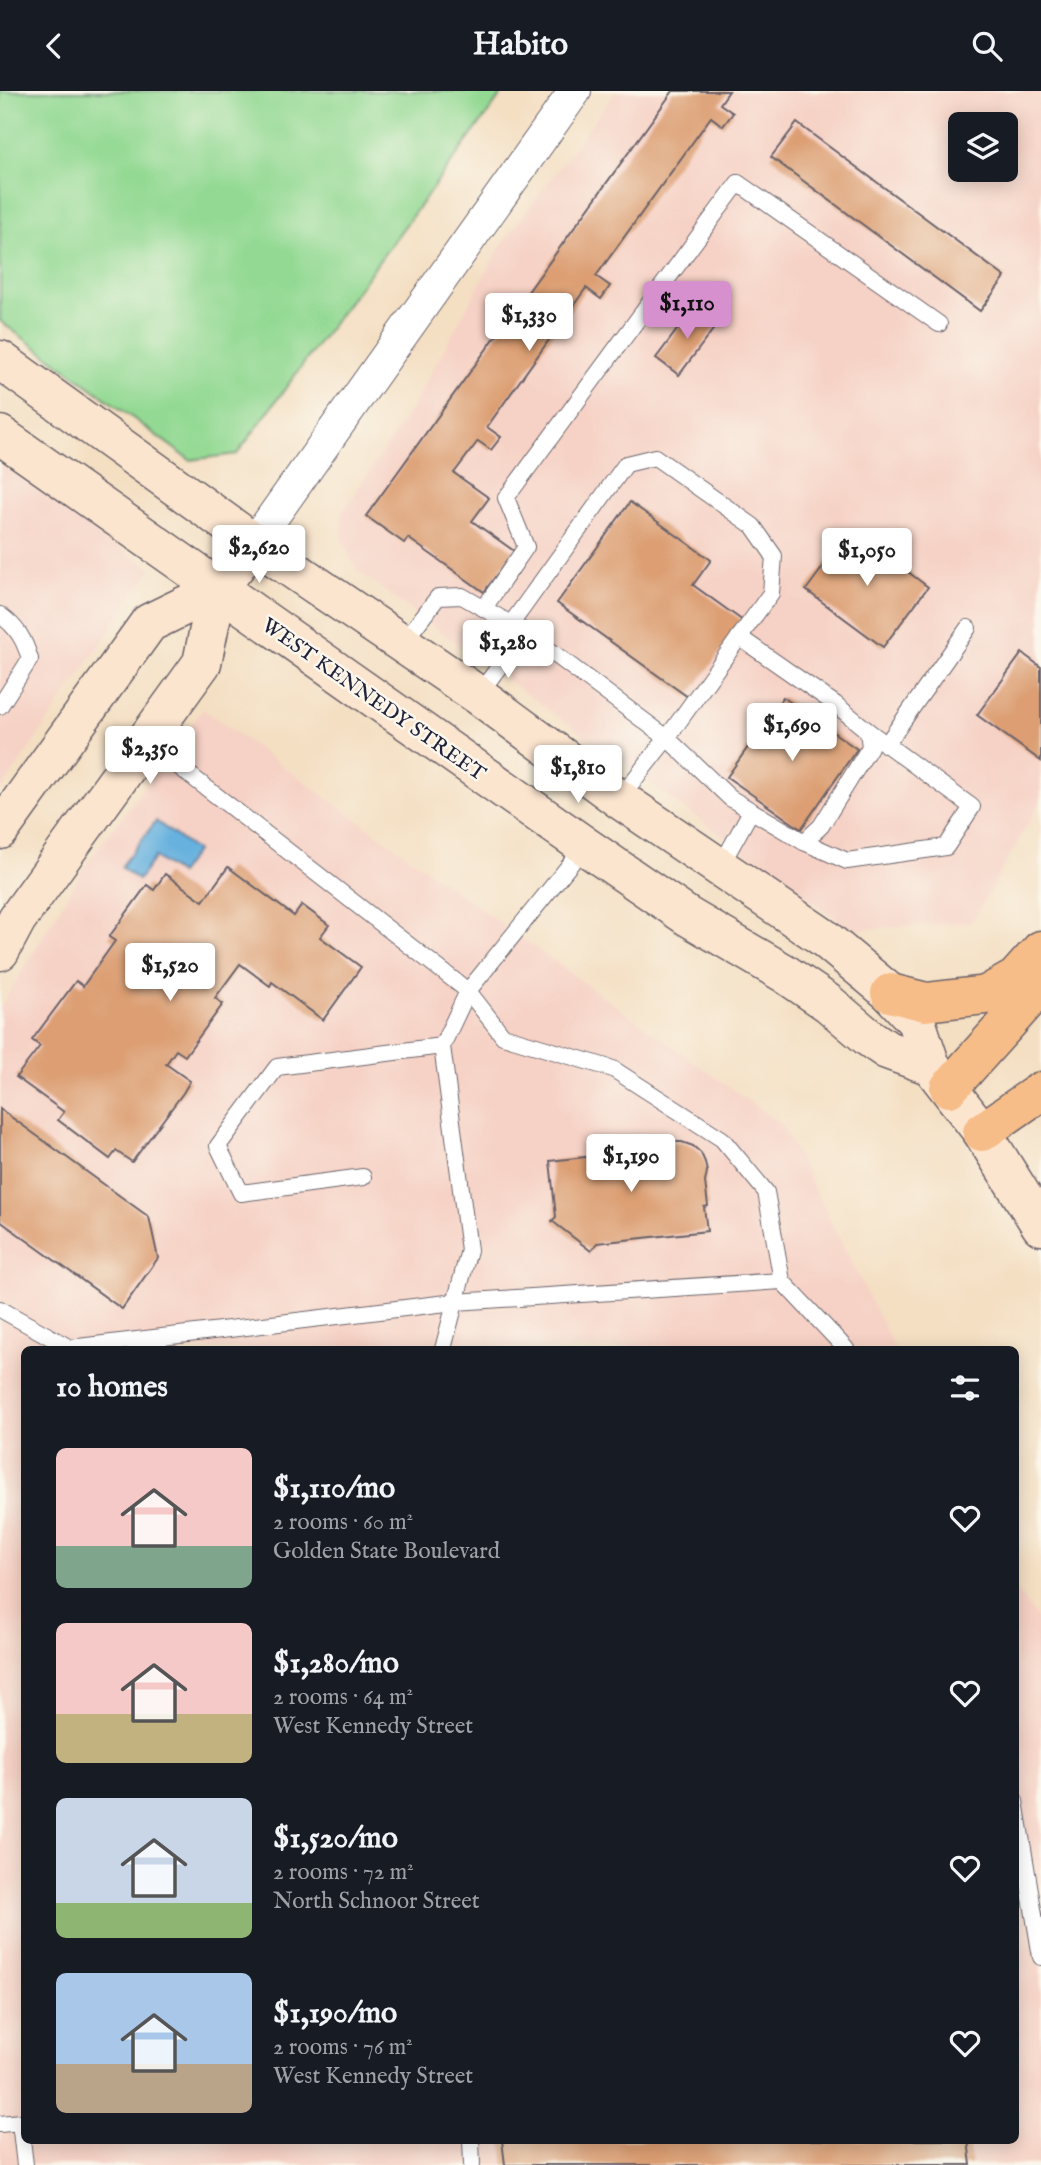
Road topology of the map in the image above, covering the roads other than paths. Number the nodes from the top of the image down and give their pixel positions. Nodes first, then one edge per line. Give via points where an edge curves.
1 (575, 91) edge
2 (939, 324) dead end
3 (0, 360) edge
4 (0, 435) edge
5 (254, 543) junction
6 (217, 590) junction
7 (484, 608) junction
8 (0, 615) edge
9 (518, 628) junction
10 (968, 628) dead end
11 (739, 637) junction
12 (402, 644) junction
13 (478, 695) junction
14 (0, 705) edge
15 (868, 731) junction
16 (667, 737) junction
17 (146, 741) junction
18 (886, 745) junction
19 (619, 799) junction
20 (751, 811) junction
21 (0, 829) edge
22 (804, 842) junction
23 (585, 846) junction
24 (720, 867) junction
25 (1041, 950) edge
26 (0, 951) edge
27 (1041, 978) edge
28 (468, 991) junction
29 (890, 993) junction
30 (442, 1047) junction
31 (940, 1077) junction
32 (1041, 1091) edge
33 (982, 1132) junction
34 (363, 1177) dead end
35 (1041, 1226) edge
36 (782, 1281) junction
37 (455, 1302) junction
38 (0, 1309) edge
39 (66, 1346) edge
40 (87, 1346) edge
41 (444, 1346) edge
42 (843, 1346) edge
43 (1019, 1825) edge
44 (1041, 1957) edge
45 (0, 2124) edge
46 (21, 2131) edge
47 (23, 2144) edge
48 (471, 2144) edge
49 (25, 2165) edge
50 (472, 2165) edge

1 - 5 street
2 - 7 lane via 738,183 506,498 526,547
3 - 5 street
4 - 6 street, WEST KENNEDY STREET
5 - 6 street
5 - 12 street
6 - 17 street via 202,663
6 - 21 street via 149,623
6 - 23 street, WEST KENNEDY STREET
7 - 9 lane
7 - 12 lane via 462,596 438,597
8 - 14 lane via 25,640 30,659
9 - 11 lane via 626,464 655,457 752,526 774,556 771,593
9 - 13 lane
9 - 16 lane
10 - 18 lane
11 - 15 lane
11 - 16 lane
12 - 13 street
13 - 19 street
15 - 18 lane
15 - 22 lane via 870,747 821,826
16 - 19 lane
16 - 20 lane via 730,798
17 - 26 street via 17,919
17 - 28 lane
18 - 22 lane via 972,807 946,847 846,861
19 - 23 street
19 - 24 street
20 - 22 lane
20 - 24 lane
23 - 28 lane
23 - 31 street, WEST KENNEDY STREET via 687,916 795,980 887,1050
24 - 29 street via 824,938
25 - 29 highway via 1016,978 986,995 926,1002
27 - 31 highway via 1027,1001
28 - 30 lane
28 - 36 lane via 503,1036 613,1069 722,1139 766,1192
29 - 31 street via 916,1021
30 - 34 lane via 277,1067 218,1146 241,1193
30 - 37 lane via 468,1250
31 - 33 street
32 - 33 highway
33 - 35 street
36 - 37 lane
36 - 42 lane
37 - 40 lane
37 - 41 lane
38 - 39 lane
43 - 44 lane
45 - 46 lane via 20,2122
47 - 49 lane
48 - 50 lane

